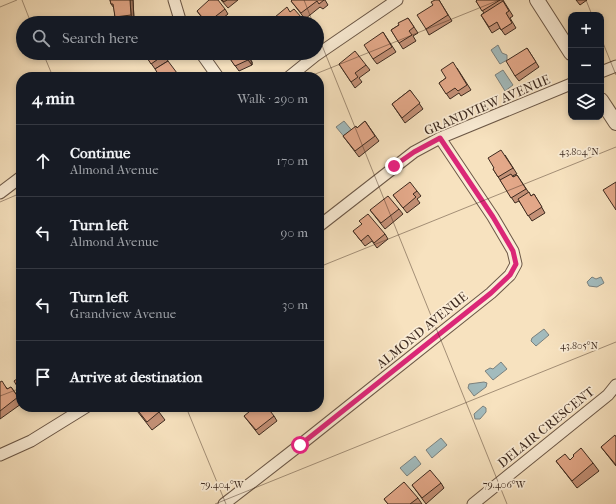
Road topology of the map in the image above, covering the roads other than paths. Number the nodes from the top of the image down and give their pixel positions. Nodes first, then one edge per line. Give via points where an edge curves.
1 (174, 0) edge
2 (397, 0) edge
3 (537, 0) edge
4 (179, 16) edge
5 (568, 48) edge
6 (324, 50) edge
7 (206, 60) edge
8 (310, 60) edge
9 (616, 66) edge
10 (604, 71) edge
11 (214, 72) edge
12 (295, 72) edge
13 (568, 85) edge
14 (604, 105) edge
15 (616, 123) edge
16 (440, 138) junction
17 (16, 181) edge
18 (0, 193) edge
19 (324, 222) edge
20 (616, 385) edge
21 (78, 412) edge
22 (0, 455) edge
23 (224, 504) edge
24 (473, 504) edge

1 - 4 street
2 - 6 street
3 - 5 street
7 - 11 street
8 - 12 street
9 - 10 street
13 - 16 street, GRANDVIEW AVENUE
14 - 15 street
16 - 19 street, GRANDVIEW AVENUE via 394,166
16 - 23 street, ALMOND AVENUE via 513,251 516,264 510,275 319,431
17 - 18 street
20 - 24 street, DELAIR CRESCENT via 608,395
21 - 22 street via 31,441

